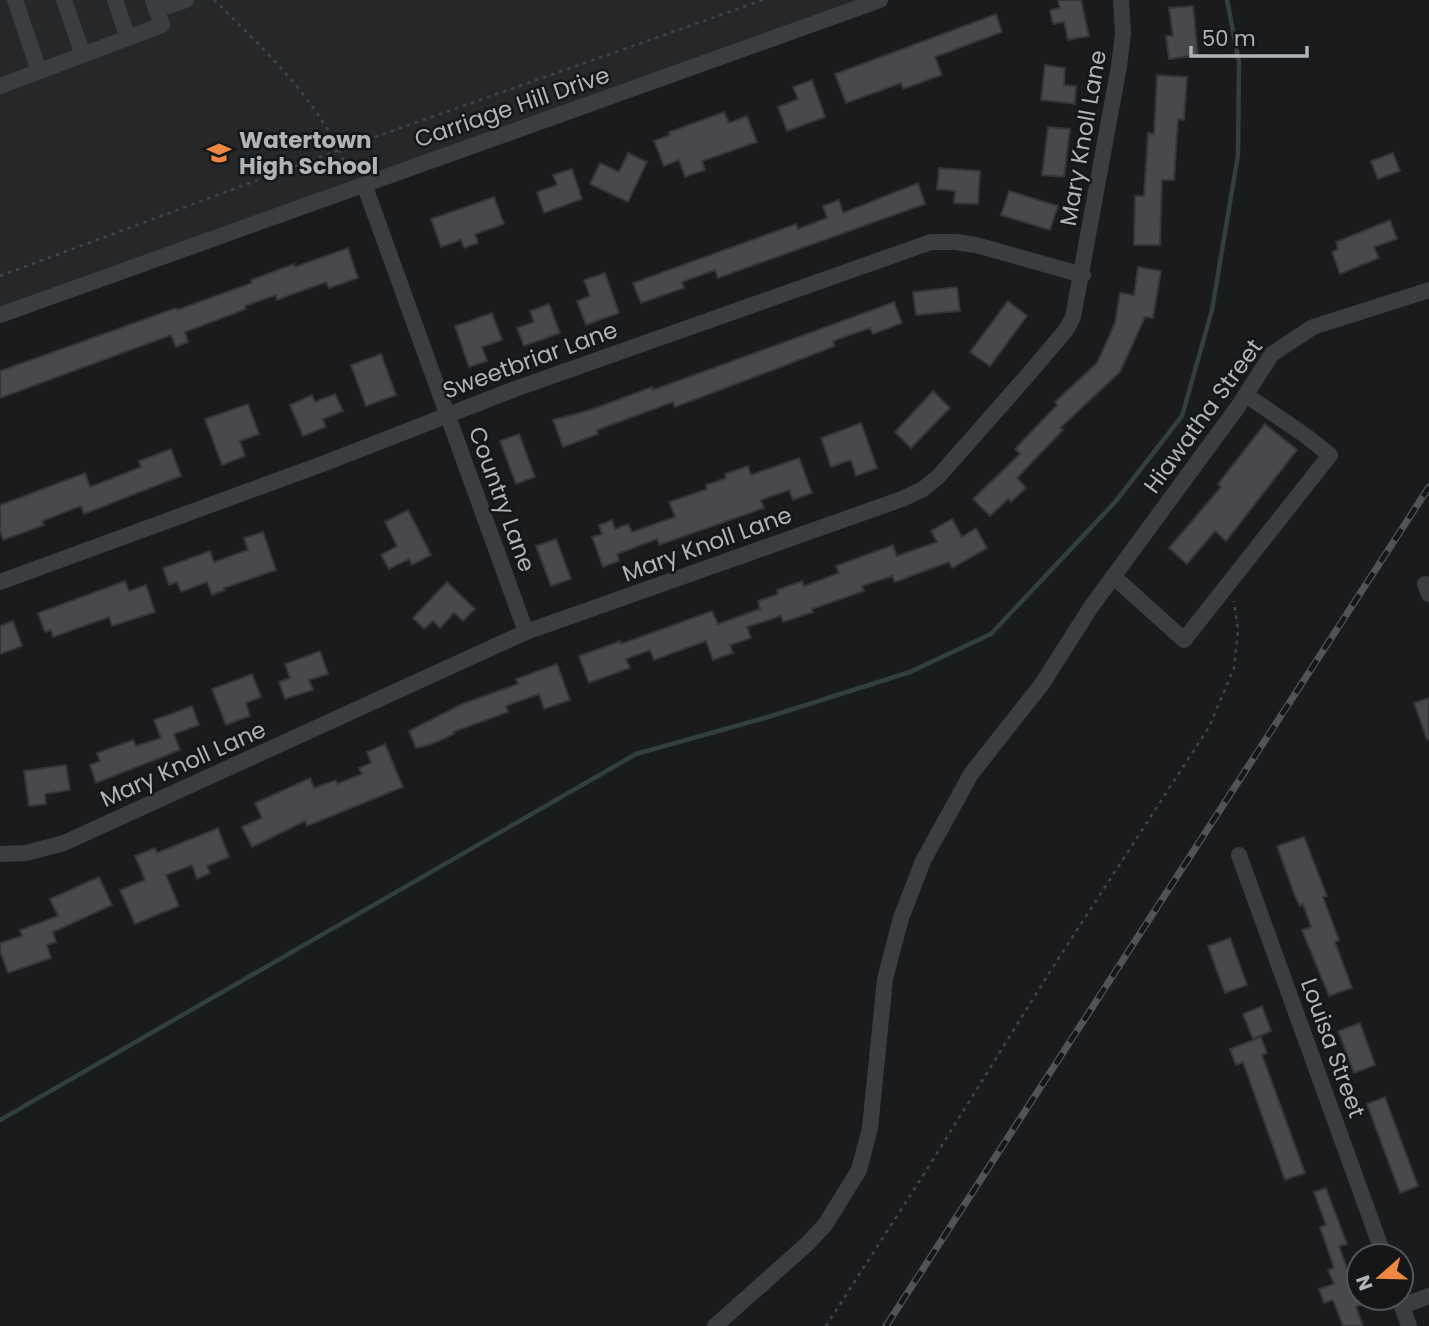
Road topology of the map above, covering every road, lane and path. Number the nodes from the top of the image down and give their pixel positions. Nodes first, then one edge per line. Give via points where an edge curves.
1 (15, 0) edge
2 (64, 0) edge
3 (115, 0) edge
4 (187, 0) edge
5 (214, 0) edge
6 (763, 0) edge
7 (880, 0) edge
8 (1121, 0) edge
9 (154, 5) edge
10 (128, 38) junction
11 (83, 54) junction
12 (39, 71) junction
13 (0, 86) edge
14 (341, 149) junction
15 (359, 186) junction
16 (1083, 275) junction
17 (0, 276) edge
18 (1429, 290) edge
19 (0, 315) edge
20 (1246, 395) junction
21 (447, 414) junction
22 (1113, 576) junction
23 (1231, 581) junction
24 (0, 582) edge
25 (526, 632) junction
26 (0, 853) edge
27 (1239, 855) dead end
28 (1379, 1242) edge
29 (715, 1326) edge
30 (826, 1326) edge

1 - 12 street
2 - 11 street
3 - 10 street
4 - 9 street
5 - 14 path via 297,87
6 - 14 path
7 - 15 street, Carriage Hill Drive
8 - 16 street, Mary Knoll Lane via 1124,33
9 - 10 street via 162,25
10 - 11 street
11 - 12 street
12 - 13 street
14 - 15 path
14 - 17 path
15 - 19 street, Carriage Hill Drive
15 - 21 street, Country Lane
16 - 21 street, Sweetbriar Lane via 976,245 931,242
16 - 25 street, Mary Knoll Lane via 1066,330 923,489
18 - 20 street, Hiawatha Street via 1313,327 1272,354
20 - 22 street, Hiawatha Street
20 - 23 street via 1330,455
21 - 24 street, Sweetbriar Lane
21 - 25 street, Country Lane
22 - 23 street via 1184,640
22 - 29 street, Hiawatha Street via 1042,684 971,774 923,861 885,979 870,1128 859,1170 825,1225
23 - 30 path via 1238,630 1234,668 1209,727
25 - 26 street, Mary Knoll Lane via 64,842 26,853
27 - 28 street, Louisa Street

